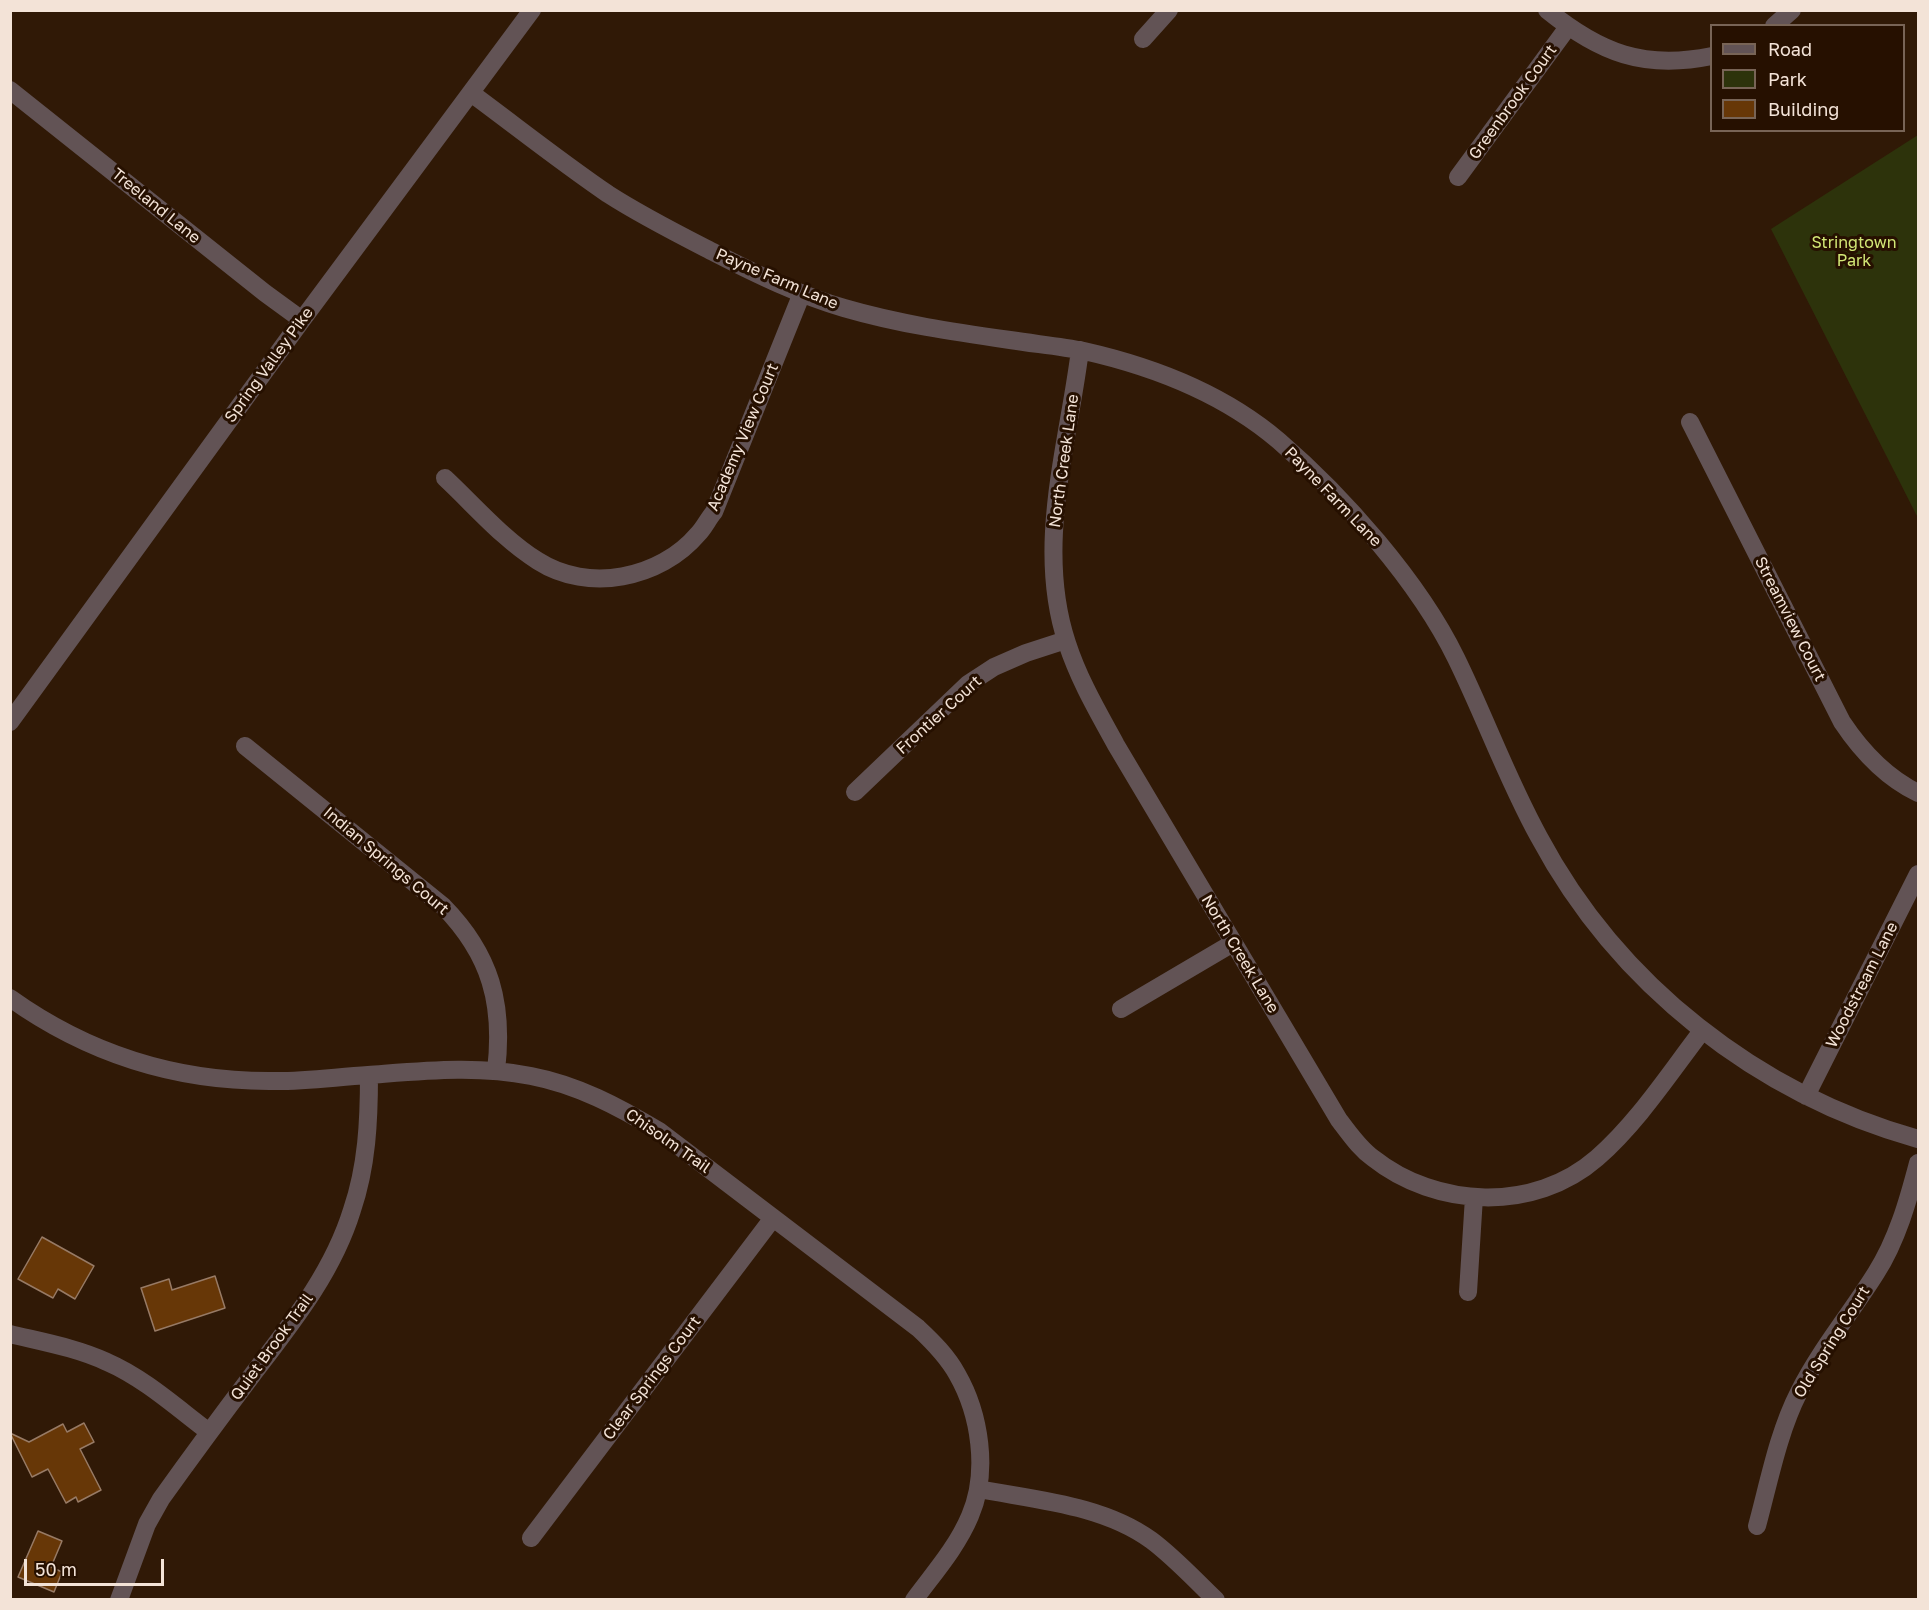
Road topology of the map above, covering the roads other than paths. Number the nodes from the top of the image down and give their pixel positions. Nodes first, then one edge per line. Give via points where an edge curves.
1 (532, 10) edge
2 (1169, 10) edge
3 (1547, 10) edge
4 (1792, 10) edge
5 (1776, 24) edge
6 (1568, 27) junction
7 (1143, 39) dead end
8 (1710, 56) edge
9 (10, 90) edge
10 (471, 93) junction
11 (1458, 177) dead end
12 (802, 293) junction
13 (302, 320) junction
14 (1080, 350) junction
15 (1690, 422) dead end
16 (445, 478) dead end
17 (1066, 640) junction
18 (10, 722) edge
19 (245, 746) dead end
20 (855, 792) dead end
21 (1918, 793) edge
22 (1918, 874) edge
23 (1233, 943) junction
24 (10, 998) edge
25 (1121, 1009) dead end
26 (1702, 1031) junction
27 (496, 1071) junction
28 (369, 1075) junction
29 (1806, 1096) junction
30 (1918, 1139) edge
31 (1918, 1163) edge
32 (1474, 1197) junction
33 (773, 1218) junction
34 (1468, 1292) dead end
35 (10, 1334) edge
36 (209, 1432) junction
37 (979, 1489) junction
38 (1757, 1526) dead end
39 (531, 1538) dead end
40 (119, 1599) edge
41 (914, 1599) edge
42 (1216, 1599) edge

1 - 10 street, Spring Valley Pike
2 - 7 street
3 - 6 street
4 - 5 street
6 - 8 street via 1595,44 1639,59 1669,61
6 - 11 street, Greenbrook Court
9 - 13 street, Treeland Lane
10 - 12 street, Payne Farm Lane via 646,218
10 - 13 street, Spring Valley Pike
12 - 14 street, Payne Farm Lane via 887,320
12 - 16 street, Academy View Court via 714,512 698,535 662,562 622,577 582,577 561,572 523,551
13 - 18 street, Spring Valley Pike
14 - 17 street, North Creek Lane via 1054,529 1056,587
14 - 26 street, Payne Farm Lane via 1137,364 1211,395 1245,415 1318,477 1404,575 1441,631 1539,839 1566,883 1629,963
15 - 21 street, Streamview Court via 1842,723 1871,759
17 - 20 street, Frontier Court via 994,667 968,684
17 - 23 street, North Creek Lane via 1096,709
19 - 27 street, Indian Springs Court via 459,922 476,947 495,994 499,1043
22 - 29 street, Woodstream Lane
23 - 25 street
23 - 32 street, North Creek Lane via 1339,1120 1358,1144 1372,1158 1425,1188
24 - 28 street, Chisolm Trail via 98,1048 184,1075 271,1082
26 - 29 street, Payne Farm Lane
26 - 32 street, North Creek Lane via 1625,1131 1596,1159 1558,1182 1526,1193
27 - 28 street, Chisolm Trail via 439,1069
27 - 33 street, Chisolm Trail via 565,1084 625,1111 659,1131
28 - 36 street, Quiet Brook Trail via 365,1158 342,1238 300,1312
29 - 30 street, Payne Farm Lane
31 - 38 street, Old Spring Court via 1893,1242 1799,1391
32 - 34 street
33 - 37 street, Chisolm Trail via 918,1328 936,1346 956,1373 974,1414 979,1442
33 - 39 street, Clear Springs Court
35 - 36 street via 85,1352 110,1363
36 - 40 street, Quiet Brook Trail via 147,1524
37 - 41 street, Chisolm Trail via 954,1546
37 - 42 street via 1066,1506 1133,1529 1152,1541

